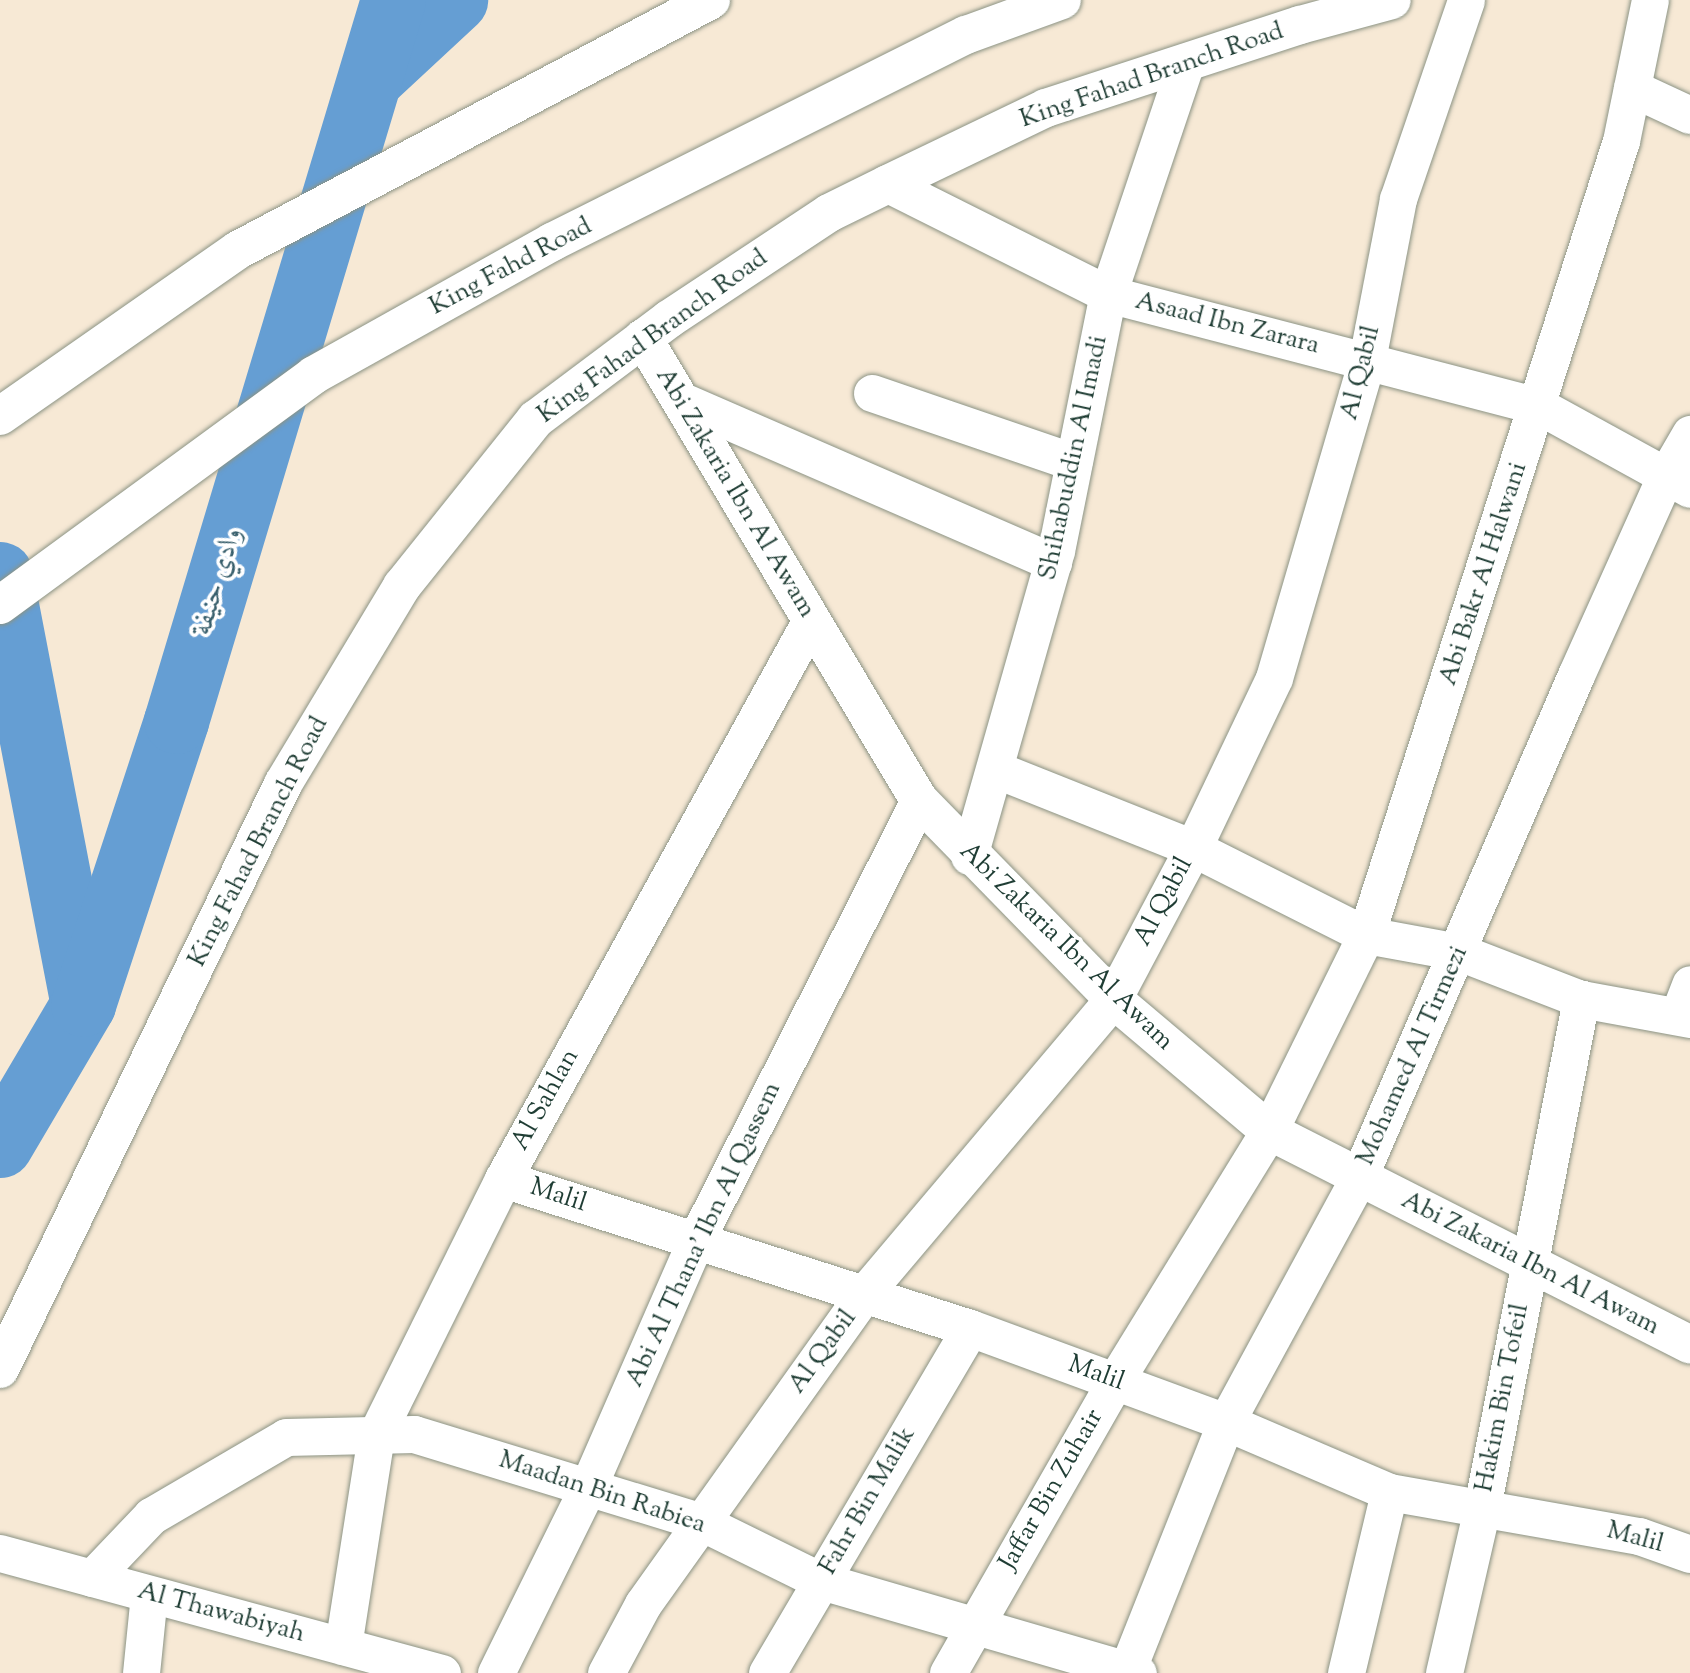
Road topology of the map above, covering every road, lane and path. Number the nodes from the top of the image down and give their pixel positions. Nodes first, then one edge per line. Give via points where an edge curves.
1 (711, 0) edge
2 (1062, 0) edge
3 (1392, 0) edge
4 (1466, 0) edge
5 (1650, 0) edge
6 (1186, 62) junction
7 (1632, 88) junction
8 (1690, 115) edge
9 (888, 184) junction
10 (1108, 294) junction
11 (643, 338) junction
12 (1367, 360) junction
13 (872, 393) dead end
14 (680, 400) junction
15 (1539, 406) junction
16 (0, 416) edge
17 (1690, 434) edge
18 (1074, 463) junction
19 (1678, 483) edge
20 (1053, 562) junction
21 (0, 605) edge
22 (811, 620) junction
23 (997, 770) junction
24 (919, 800) junction
25 (1193, 848) junction
26 (970, 856) junction
27 (1366, 935) junction
28 (1460, 952) junction
29 (1113, 999) junction
30 (1581, 999) junction
31 (1686, 1006) edge
32 (1269, 1131) junction
33 (1359, 1177) junction
34 (503, 1179) junction
35 (696, 1240) junction
36 (1528, 1263) junction
37 (864, 1294) junction
38 (970, 1328) junction
39 (1688, 1338) edge
40 (0, 1369) edge
41 (1115, 1381) junction
42 (1226, 1422) junction
43 (376, 1435) junction
44 (588, 1488) junction
45 (1389, 1492) junction
46 (1482, 1508) junction
47 (701, 1522) junction
48 (0, 1553) edge
49 (1690, 1554) edge
50 (92, 1578) junction
51 (821, 1581) junction
52 (149, 1594) junction
53 (974, 1625) junction
54 (343, 1646) junction
55 (1130, 1672) edge
56 (141, 1673) edge
57 (442, 1673) edge
58 (496, 1673) edge
59 (606, 1673) edge
60 (767, 1673) edge
61 (948, 1673) edge
62 (1346, 1673) edge
63 (1444, 1673) edge

1 - 16 main road via 238,250
2 - 21 main road, King Fahd Road via 966,35 552,242 314,375
3 - 6 main road, King Fahad Branch Road
4 - 12 street, Al Qabil via 1398,199
5 - 7 street, Abi Bakr Al Halwani
6 - 9 main road, King Fahad Branch Road via 1046,108
6 - 10 street, Shihabuddin Al Imadi
7 - 8 street
7 - 15 street, Abi Bakr Al Halwani via 1621,141
9 - 10 street, Asaad Ibn Zarara
9 - 11 main road, King Fahad Branch Road via 829,214
10 - 12 street, Asaad Ibn Zarara
10 - 18 street, Shihabuddin Al Imadi
11 - 14 main road, Abi Zakaria Ibn Al Awam
11 - 40 main road, King Fahad Branch Road via 536,419 402,586 284,784
12 - 15 street, Asaad Ibn Zarara
12 - 25 street, Al Qabil via 1274,678
13 - 18 street
14 - 20 street
14 - 22 main road, Abi Zakaria Ibn Al Awam
15 - 19 street, Asaad Ibn Zarara
15 - 27 street, Abi Bakr Al Halwani
17 - 19 street, Mohamed Al Tirmezi
18 - 20 street, Shihabuddin Al Imadi
19 - 28 street, Mohamed Al Tirmezi
20 - 23 street, Shihabuddin Al Imadi
22 - 24 main road, Abi Zakaria Ibn Al Awam
22 - 34 street, Al Sahlan
23 - 25 street
23 - 26 street, Shihabuddin Al Imadi
24 - 26 main road, Abi Zakaria Ibn Al Awam
24 - 35 street, Abi Al Thana' Ibn Al Qassem
25 - 27 street
25 - 29 street, Al Qabil
26 - 29 main road, Abi Zakaria Ibn Al Awam
27 - 28 street
27 - 32 street, Abi Bakr Al Halwani
28 - 30 street
28 - 33 street, Mohamed Al Tirmezi
29 - 32 main road, Abi Zakaria Ibn Al Awam
29 - 37 street, Al Qabil
30 - 31 street
30 - 36 street, Hakim Bin Tofeil
32 - 33 main road, Abi Zakaria Ibn Al Awam
32 - 41 street, Jaffar Bin Zuhair
33 - 36 main road, Abi Zakaria Ibn Al Awam
33 - 42 street, Mohamed Al Tirmezi
34 - 35 street, Malil
34 - 43 street, Al Sahlan
35 - 37 street, Malil
35 - 44 street, Abi Al Thana' Ibn Al Qassem
36 - 39 main road, Abi Zakaria Ibn Al Awam
36 - 46 street, Hakim Bin Tofeil
37 - 38 street, Malil
37 - 47 street, Al Qabil
38 - 41 street, Malil
38 - 51 street, Fahr Bin Malik
41 - 42 street, Malil
41 - 53 street, Jaffar Bin Zuhair
42 - 45 street, Malil
42 - 55 street, Mohamed Al Tirmezi
43 - 44 street, Maadan Bin Rabiea via 414,1434
43 - 50 street, Maadan Bin Rabiea via 286,1437 151,1516
43 - 54 street, Al Sahlan
44 - 47 street, Maadan Bin Rabiea
44 - 58 street, Abi Al Thana' Ibn Al Qassem
45 - 46 street, Malil
45 - 62 street
46 - 49 street, Malil via 1639,1536
46 - 63 street, Hakim Bin Tofeil
47 - 51 street, Maadan Bin Rabiea
47 - 59 street, Al Qabil via 643,1604
48 - 50 street, Al Thawabiyah
50 - 52 street, Al Thawabiyah
51 - 53 street, Maadan Bin Rabiea
51 - 60 street, Fahr Bin Malik
52 - 54 street, Al Thawabiyah
52 - 56 street
53 - 55 street, Maadan Bin Rabiea
53 - 61 street, Jaffar Bin Zuhair
54 - 57 street, Al Thawabiyah

